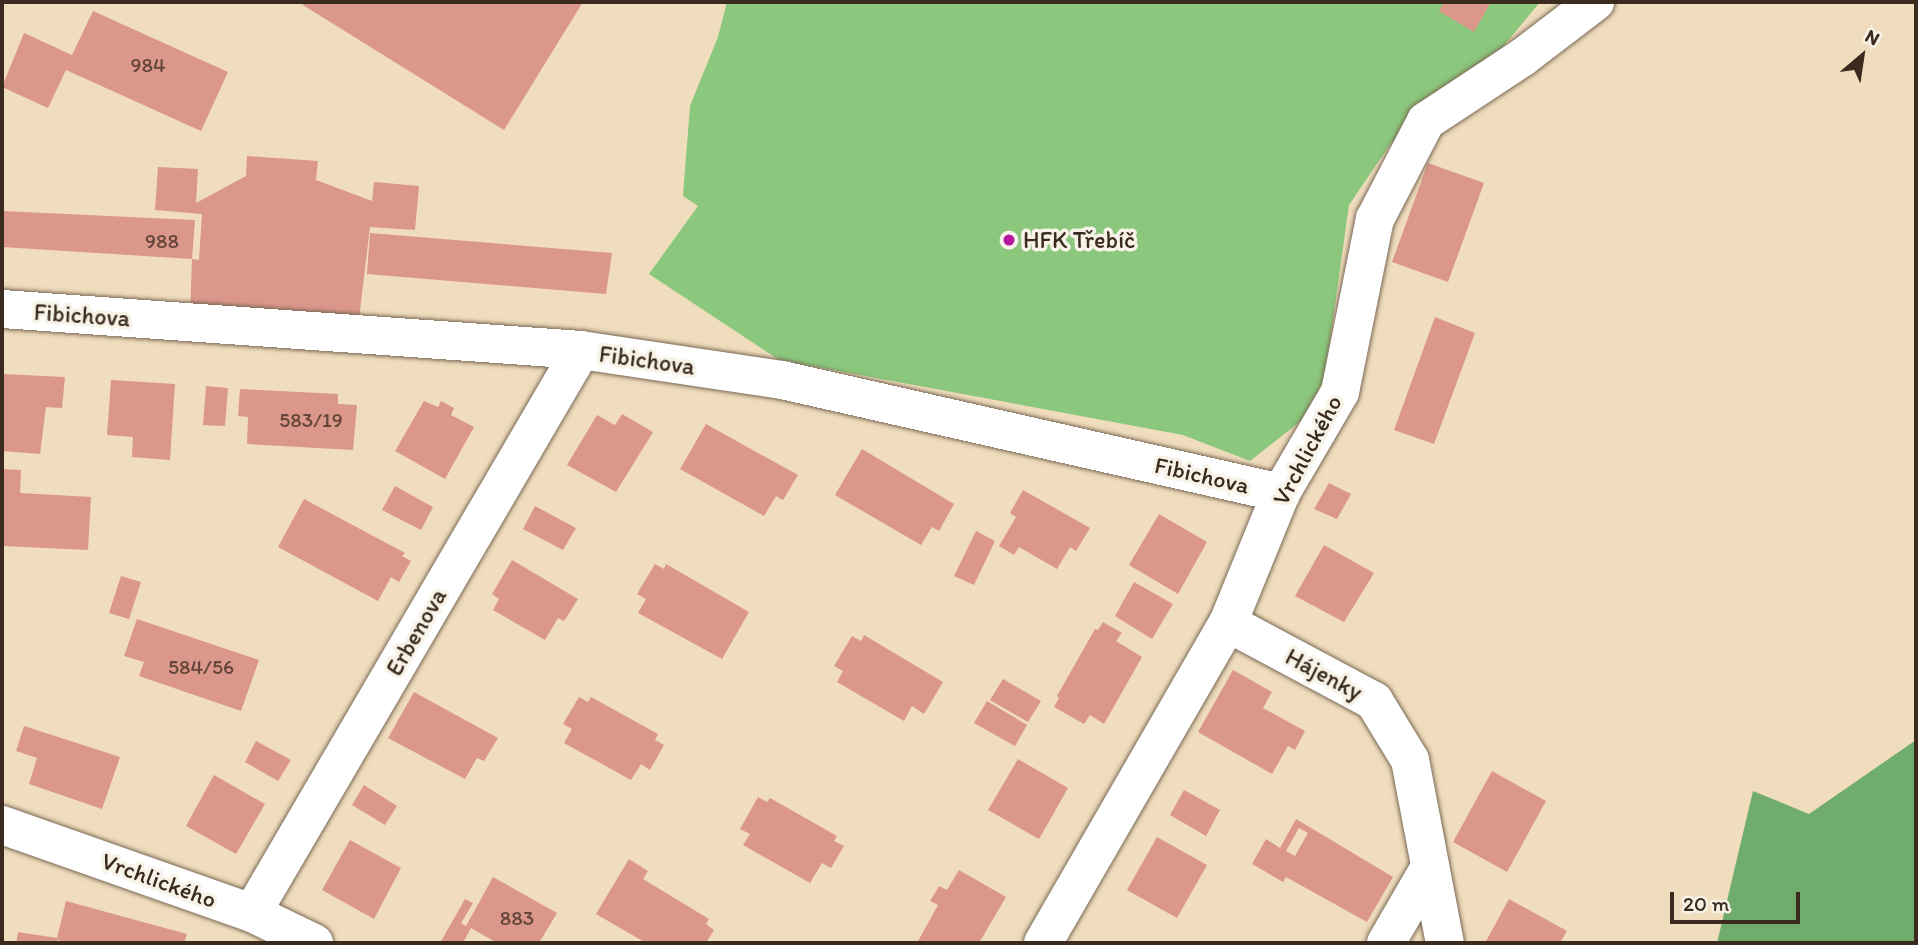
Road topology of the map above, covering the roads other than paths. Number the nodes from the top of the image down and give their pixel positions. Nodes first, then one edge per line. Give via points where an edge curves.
1 (1595, 2) edge
2 (2, 309) edge
3 (581, 350) junction
4 (1280, 493) junction
5 (1228, 622) junction
6 (2, 825) edge
7 (1430, 867) junction
8 (252, 914) junction
9 (314, 943) edge
10 (1043, 943) edge
11 (1386, 943) edge
12 (1445, 943) edge

1 - 4 street, Vrchlického via 1523,57 1426,121 1375,219 1340,392
2 - 3 street, Fibichova
3 - 4 street, Fibichova via 782,380
3 - 8 street, Erbenova
4 - 5 street, Vrchlického
5 - 7 street, Hájenky via 1374,701 1410,760
5 - 10 street, Vrchlického
6 - 8 street, Vrchlického
7 - 11 street
7 - 12 street, Hájenky
8 - 9 street, Vrchlického

